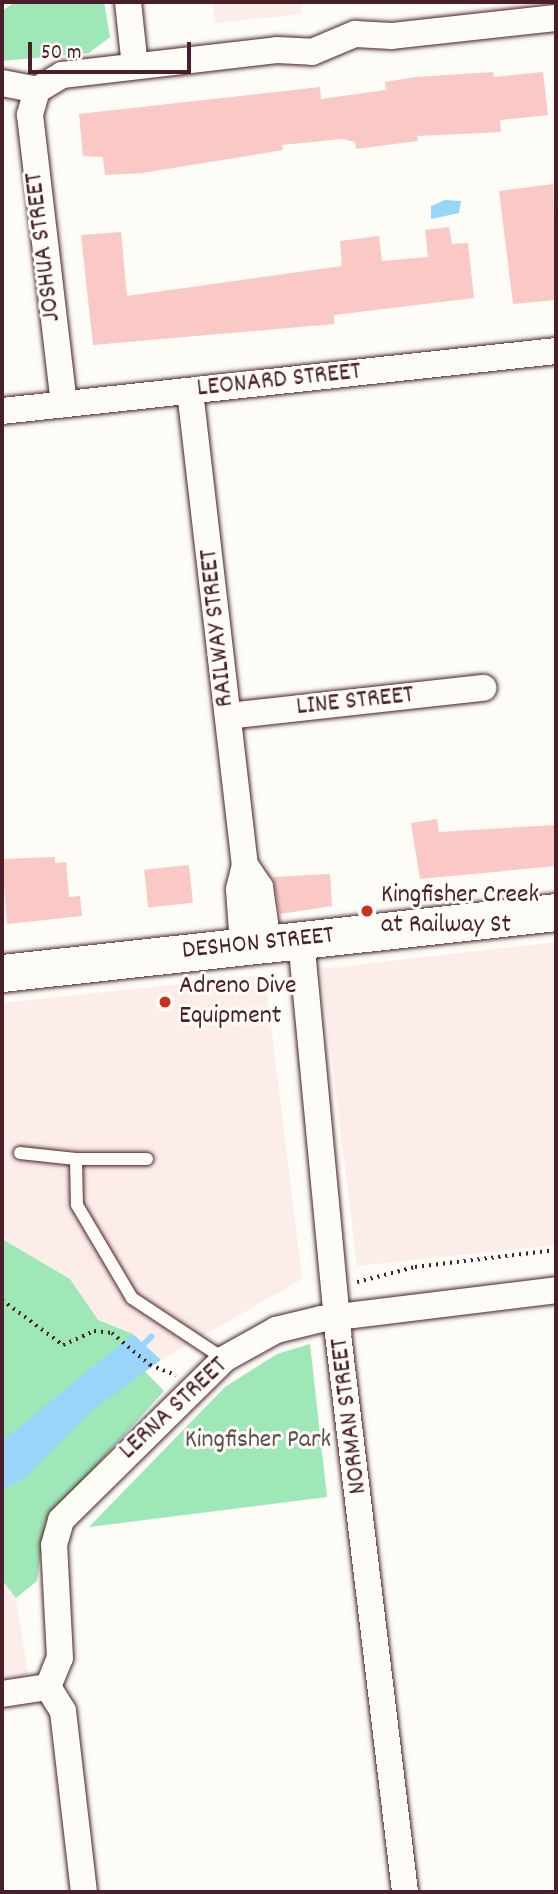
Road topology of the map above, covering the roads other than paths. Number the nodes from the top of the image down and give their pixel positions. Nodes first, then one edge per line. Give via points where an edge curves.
1 (128, 2) edge
2 (556, 18) edge
3 (135, 66) junction
4 (2, 83) edge
5 (37, 90) junction
6 (556, 351) edge
7 (190, 391) junction
8 (64, 404) junction
9 (2, 411) edge
10 (483, 688) dead end
11 (228, 716) junction
12 (556, 912) edge
13 (271, 943) junction
14 (2, 973) edge
15 (20, 1153) dead end
16 (76, 1159) junction
17 (147, 1159) dead end
18 (556, 1290) edge
19 (341, 1316) junction
20 (224, 1359) junction
21 (48, 1687) junction
22 (2, 1694) edge
23 (84, 1892) edge
24 (405, 1892) edge

1 - 3 street
2 - 3 street via 392,36 355,34 312,52 277,50
3 - 5 street via 62,75
4 - 5 street
5 - 8 street, JOSHUA STREET via 30,115
6 - 7 street, LEONARD STREET
7 - 8 street, LEONARD STREET
7 - 11 street, RAILWAY STREET
8 - 9 street, LEONARD STREET
10 - 11 street, LINE STREET
11 - 13 street, RAILWAY STREET via 245,865 260,887
12 - 13 street, DESHON STREET
13 - 14 street, DESHON STREET
13 - 19 street, NORMAN STREET
15 - 16 lane
16 - 17 lane
16 - 20 lane via 76,1205 117,1278 132,1298
18 - 19 street, LERNA STREET
19 - 20 street, LERNA STREET via 276,1330
19 - 24 street, NORMAN STREET
20 - 21 street, LERNA STREET via 61,1520 54,1545 60,1658
21 - 22 street
21 - 23 street via 63,1712

